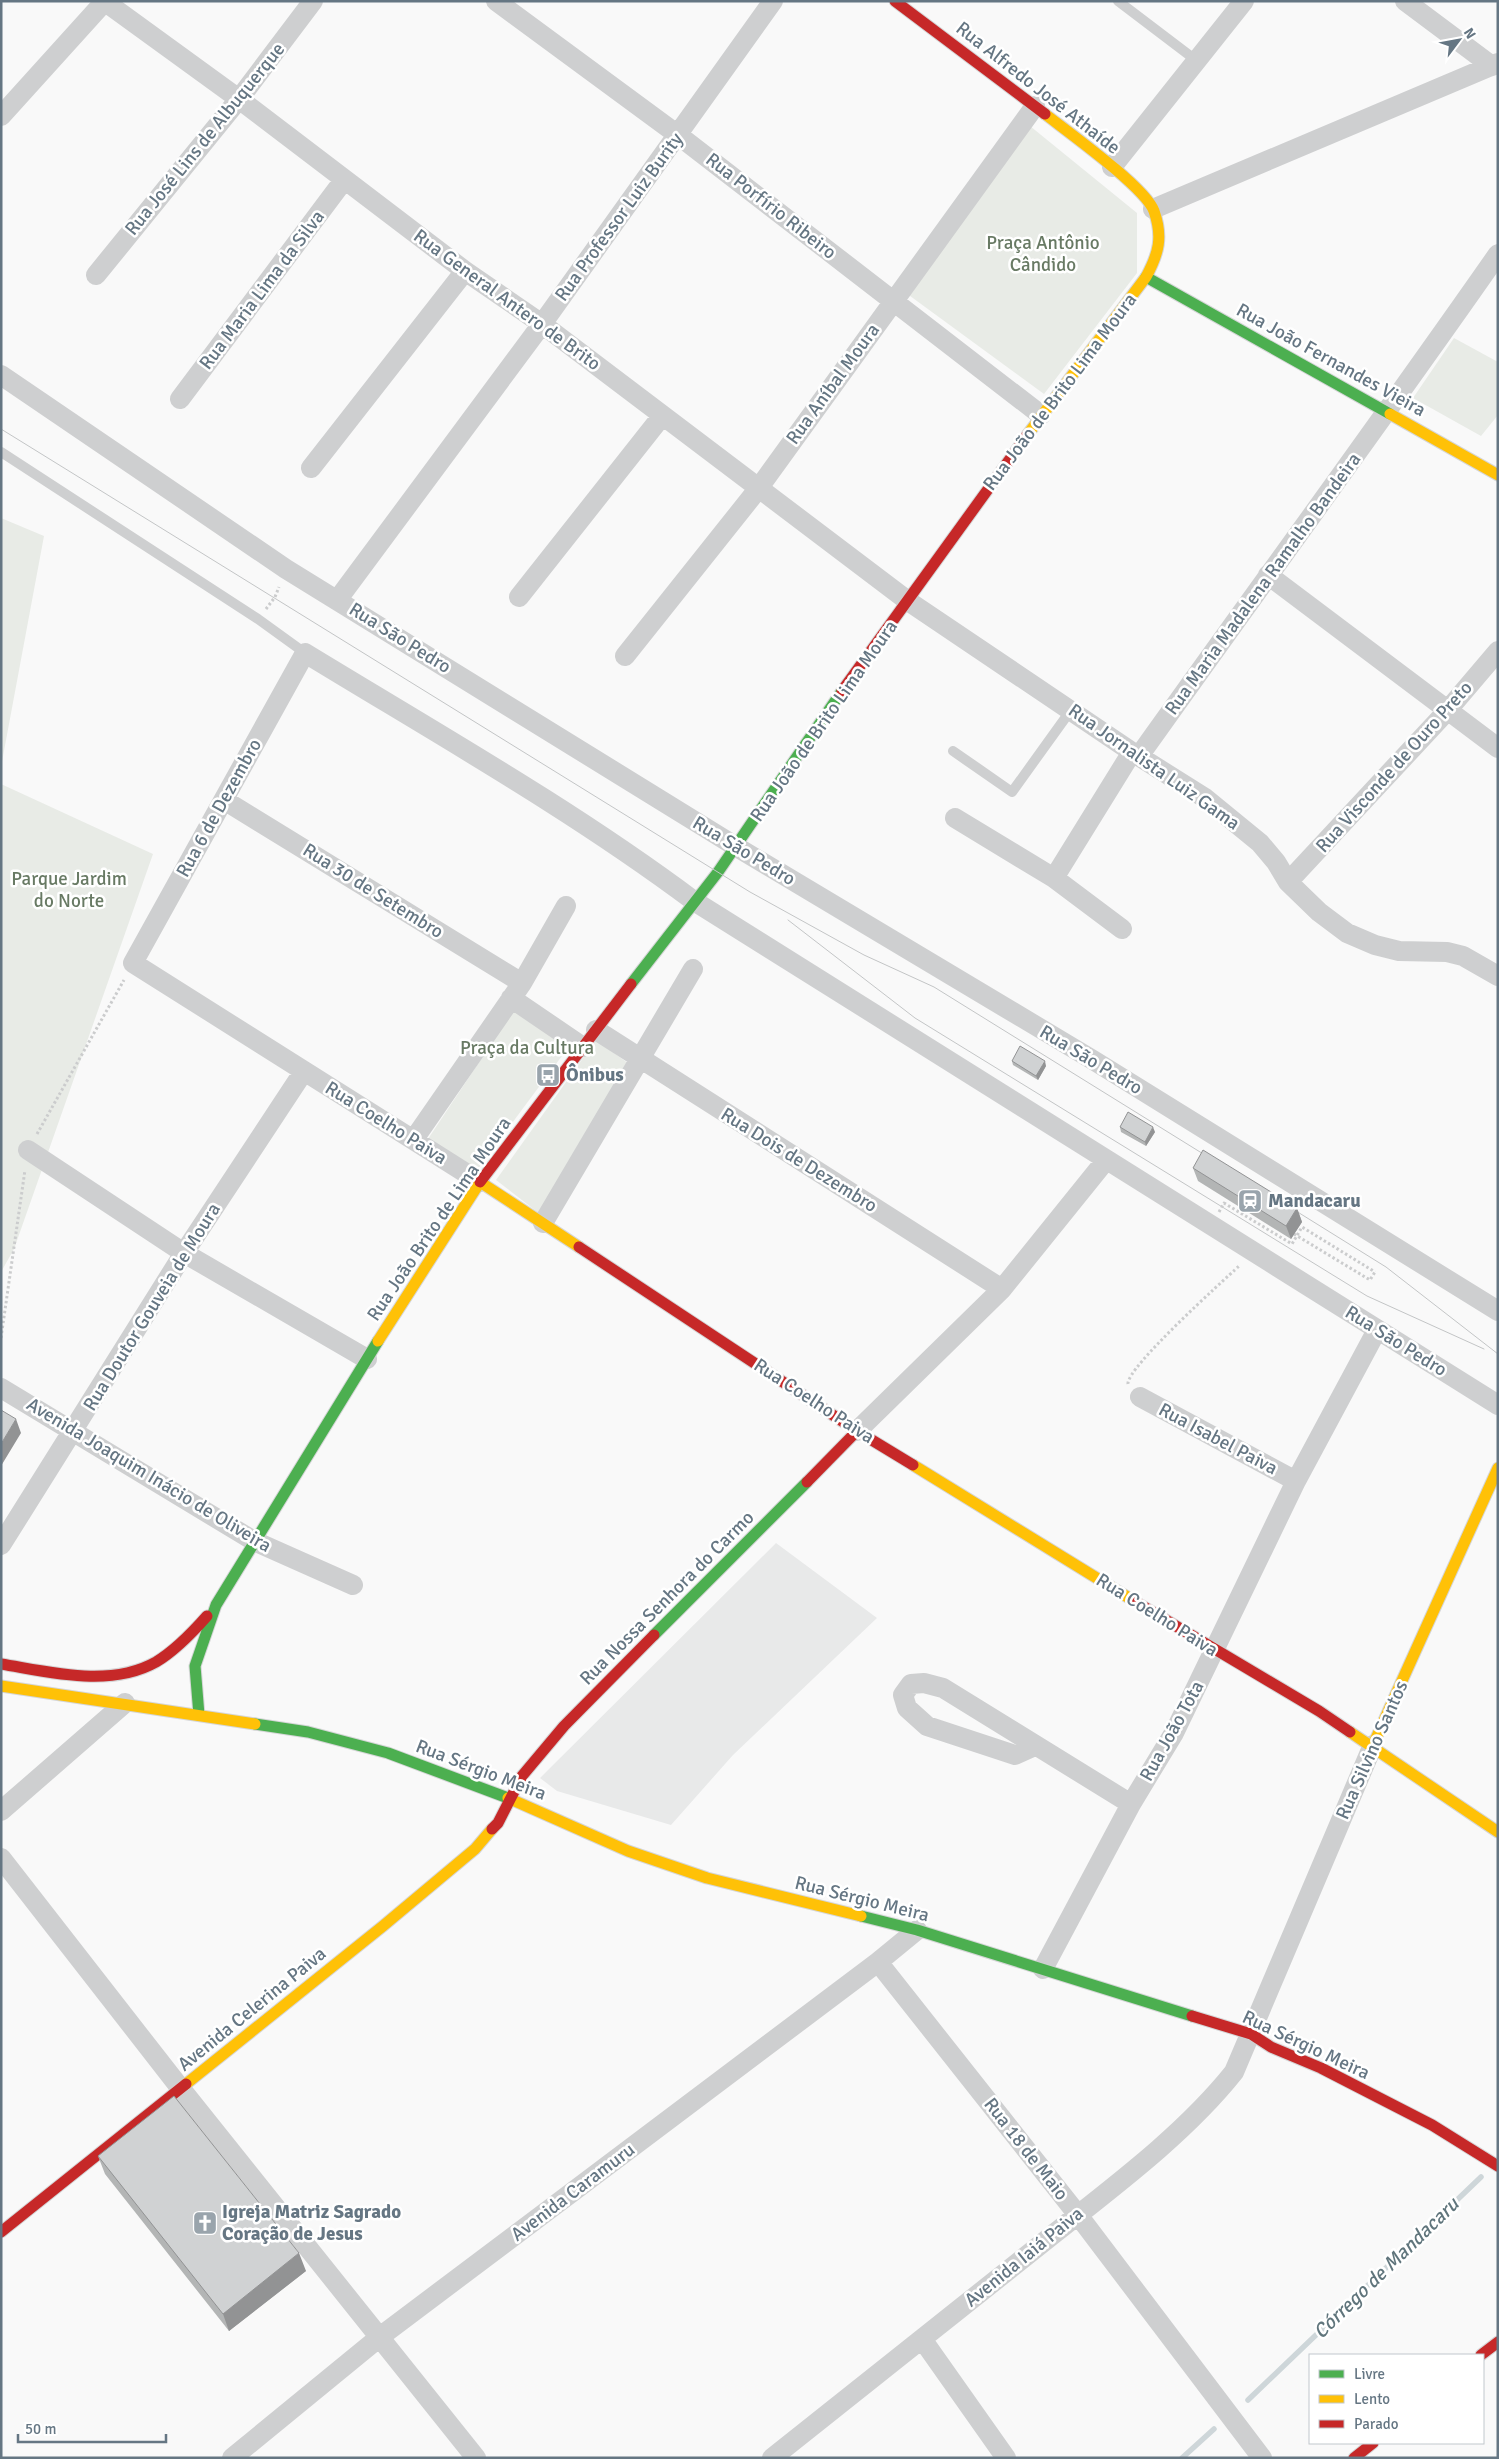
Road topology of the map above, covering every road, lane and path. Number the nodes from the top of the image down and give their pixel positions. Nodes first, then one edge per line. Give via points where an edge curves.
1 (105, 1) edge
2 (313, 1) edge
3 (496, 1) edge
4 (773, 1) edge
5 (895, 1) edge
6 (1118, 1) edge
7 (1244, 1) edge
8 (1405, 1) edge
9 (1197, 61) junction
10 (1495, 65) edge
11 (239, 99) junction
12 (1035, 106) junction
13 (1, 116) edge
14 (678, 134) junction
15 (1112, 167) junction
16 (344, 180) junction
17 (1153, 209) junction
18 (1498, 254) edge
19 (465, 271) junction
20 (96, 275) dead end
21 (1146, 277) junction
22 (893, 300) junction
23 (542, 324) junction
24 (1, 375) edge
25 (180, 399) dead end
26 (1387, 412) junction
27 (1041, 415) junction
28 (662, 416) junction
29 (1, 452) edge
30 (311, 468) dead end
31 (1498, 475) edge
32 (758, 489) junction
33 (286, 569) junction
34 (1268, 575) junction
35 (519, 598) dead end
36 (338, 599) junction
37 (908, 601) junction
38 (258, 619) junction
39 (1498, 652) edge
40 (305, 653) junction
41 (625, 656) dead end
42 (1071, 710) junction
43 (1447, 711) junction
44 (1498, 748) edge
45 (953, 751) dead end
46 (1136, 754) junction
47 (224, 800) junction
48 (955, 818) dead end
49 (736, 846) junction
50 (718, 872) joint
51 (1054, 878) junction
52 (1288, 882) junction
53 (694, 901) junction
54 (566, 906) dead end
55 (1122, 929) dead end
56 (134, 963) joint
57 (693, 968) dead end
58 (1498, 976) edge
59 (517, 990) junction
60 (596, 1030) junction
61 (583, 1046) junction
62 (641, 1060) junction
63 (304, 1071) junction
64 (414, 1139) junction
65 (28, 1150) dead end
66 (1106, 1160) junction
67 (480, 1182) junction
68 (1219, 1212) dead end
69 (543, 1223) junction
70 (1294, 1234) dead end
71 (184, 1252) junction
72 (1254, 1252) junction
73 (1002, 1289) junction
74 (1498, 1311) edge
75 (1377, 1330) junction
76 (367, 1359) junction
77 (1, 1388) edge
78 (1140, 1397) joint
79 (1498, 1405) edge
80 (74, 1430) junction
81 (858, 1431) junction
82 (1498, 1468) edge
83 (1296, 1481) junction
84 (254, 1541) junction
85 (1, 1545) edge
86 (353, 1585) dead end
87 (216, 1605) junction
88 (1213, 1650) junction
89 (1, 1664) edge
90 (1, 1686) edge
91 (125, 1703) junction
92 (199, 1715) junction
93 (1373, 1745) junction
94 (1035, 1746) junction
95 (512, 1799) junction
96 (1131, 1804) junction
97 (1, 1811) edge
98 (1498, 1832) edge
99 (1, 1858) edge
100 (917, 1930) junction
101 (878, 1962) junction
102 (1043, 1969) junction
103 (1251, 2034) junction
104 (181, 2089) junction
105 (1498, 2166) edge
106 (1078, 2215) junction
107 (1, 2232) edge
108 (380, 2336) junction
109 (922, 2339) junction
110 (1498, 2342) edge
111 (1482, 2354) edge
112 (1372, 2444) edge
113 (232, 2458) edge
114 (476, 2458) edge
115 (772, 2458) edge
116 (1006, 2458) edge
117 (1262, 2458) edge
118 (1354, 2458) edge

1 - 11 street, Rua General Antero de Brito
1 - 13 street
2 - 11 street, Rua José Lins de Albuquerque
3 - 14 street, Rua Porfírio Ribeiro
4 - 14 street, Rua Professor Luiz Burity
5 - 12 main road, Rua Alfredo José Athaíde
6 - 9 lane
7 - 9 street
8 - 10 street
9 - 15 street
10 - 17 street
11 - 16 street, Rua General Antero de Brito
11 - 20 street, Rua José Lins de Albuquerque
12 - 15 main road, Rua Alfredo José Athaíde
12 - 22 street, Rua Aníbal Moura
14 - 22 street, Rua Porfírio Ribeiro
14 - 23 street, Rua Professor Luiz Burity
15 - 17 main road, Rua Alfredo José Athaíde
16 - 19 street, Rua General Antero de Brito
16 - 25 street, Rua Maria Lima da Silva
17 - 21 main road, Rua João de Brito Lima Moura via 1159,233 1158,257
18 - 26 street, Rua Maria Madalena Ramalho Bandeira
19 - 23 street, Rua General Antero de Brito
19 - 30 street
21 - 26 main road, Rua João Fernandes Vieira
21 - 27 main road, Rua João de Brito Lima Moura
22 - 27 street, Rua Porfírio Ribeiro
22 - 32 street, Rua Aníbal Moura
23 - 28 street, Rua General Antero de Brito
23 - 36 street, Rua Professor Luiz Burity
24 - 33 street, Rua São Pedro
26 - 31 main road, Rua João Fernandes Vieira
26 - 34 street, Rua Maria Madalena Ramalho Bandeira
27 - 37 main road, Rua João de Brito Lima Moura
28 - 32 street, Rua General Antero de Brito
28 - 35 street
29 - 38 lane
32 - 37 street, Rua General Antero de Brito
32 - 41 street, Rua Aníbal Moura
33 - 36 street, Rua São Pedro
33 - 38 path via 275,597
34 - 43 street
34 - 46 street, Rua Maria Madalena Ramalho Bandeira
36 - 49 street, Rua São Pedro
37 - 42 street, Rua Jornalista Luiz Gama
37 - 49 main road, Rua João de Brito Lima Moura
38 - 40 lane
39 - 43 street, Rua Visconde de Ouro Preto
40 - 47 street, Rua 6 de Dezembro
40 - 53 street, Rua São Pedro via 525,787 653,870
42 - 45 lane via 1012,792
42 - 46 street, Rua Jornalista Luiz Gama
43 - 44 street
43 - 52 street, Rua Visconde de Ouro Preto
46 - 51 street, Rua Maria Madalena Ramalho Bandeira
46 - 52 street, Rua Jornalista Luiz Gama via 1235,821 1276,862
47 - 56 street, Rua 6 de Dezembro
47 - 59 street, Rua 30 de Setembro
48 - 51 street
49 - 50 main road, Rua João de Brito Lima Moura
49 - 74 street, Rua São Pedro via 1092,1060
50 - 53 main road, Rua João Brito de Lima Moura
51 - 55 street
52 - 58 street, Rua Jornalista Luiz Gama via 1347,933 1399,951 1447,952 1463,956
53 - 60 main road, Rua João Brito de Lima Moura
53 - 66 street, Rua São Pedro
54 - 59 street
56 - 63 street, Rua Coelho Paiva
57 - 62 street
59 - 61 street, Rua 30 de Setembro
59 - 64 street
60 - 61 main road, Rua João Brito de Lima Moura
60 - 62 street, Rua Dois de Dezembro
61 - 67 main road, Rua João Brito de Lima Moura
62 - 69 street
62 - 73 street, Rua Dois de Dezembro
63 - 64 street, Rua Coelho Paiva
63 - 71 street, Rua Doutor Gouveia de Moura
64 - 67 street, Rua Coelho Paiva
65 - 71 street
66 - 72 street, Rua São Pedro
66 - 73 street
67 - 69 main road, Rua Coelho Paiva
67 - 76 main road, Rua João Brito de Lima Moura
68 - 70 path, bridge via 1224,1203 1292,1244 1297,1236 1302,1227 1375,1272 1370,1280 1303,1239
69 - 81 main road, Rua Coelho Paiva
71 - 76 street
71 - 80 street, Rua Doutor Gouveia de Moura
72 - 75 street, Rua São Pedro
72 - 78 path via 1179,1323 1130,1376 1128,1384
73 - 81 street
75 - 79 street, Rua São Pedro
75 - 83 street, Rua João Tota
76 - 84 main road, Rua João Brito de Lima Moura
77 - 80 street, Avenida Joaquim Inácio de Oliveira
78 - 83 street, Rua Isabel Paiva
80 - 84 street, Avenida Joaquim Inácio de Oliveira
80 - 85 street, Rua Doutor Gouveia de Moura
81 - 88 main road, Rua Coelho Paiva
81 - 95 main road, Rua Nossa Senhora do Carmo via 564,1726 522,1776
82 - 93 main road, Rua Silvino Santos
83 - 88 street, Rua João Tota
84 - 86 street, Avenida Joaquim Inácio de Oliveira
84 - 87 main road, Rua João Brito de Lima Moura
87 - 89 main road via 173,1650 135,1671 109,1674 58,1672
87 - 92 main road via 195,1666
88 - 93 main road, Rua Coelho Paiva
88 - 96 street, Rua João Tota via 1174,1733
90 - 91 main road, Rua Sérgio Meira
91 - 92 main road, Rua Sérgio Meira
91 - 97 street
92 - 95 main road, Rua Sérgio Meira via 308,1732 388,1753
93 - 98 main road, Rua Coelho Paiva
93 - 103 street, Rua Silvino Santos
94 - 94 street via 1015,1755 927,1726 906,1708 903,1695 911,1684 924,1683 943,1688
94 - 96 street
95 - 100 main road, Rua Sérgio Meira via 628,1851 708,1878
95 - 104 main road, Avenida Celerina Paiva via 498,1823 475,1849
96 - 102 street, Rua João Tota
99 - 104 street
100 - 101 street, Avenida Caramuru
100 - 102 main road, Rua Sérgio Meira
101 - 106 street, Rua 18 de Maio
101 - 108 street, Avenida Caramuru
102 - 103 main road, Rua Sérgio Meira
103 - 105 main road, Rua Sérgio Meira via 1271,2047 1321,2068 1432,2125
103 - 106 street, Avenida Iaiá Paiva via 1234,2072 1216,2095
104 - 107 main road, Avenida Celerina Paiva
104 - 108 street
106 - 109 street, Avenida Iaiá Paiva
106 - 117 street, Rua 18 de Maio
108 - 113 street, Avenida Caramuru
108 - 114 street
109 - 115 street, Avenida Iaiá Paiva
109 - 116 street
110 - 111 main road
112 - 118 main road

